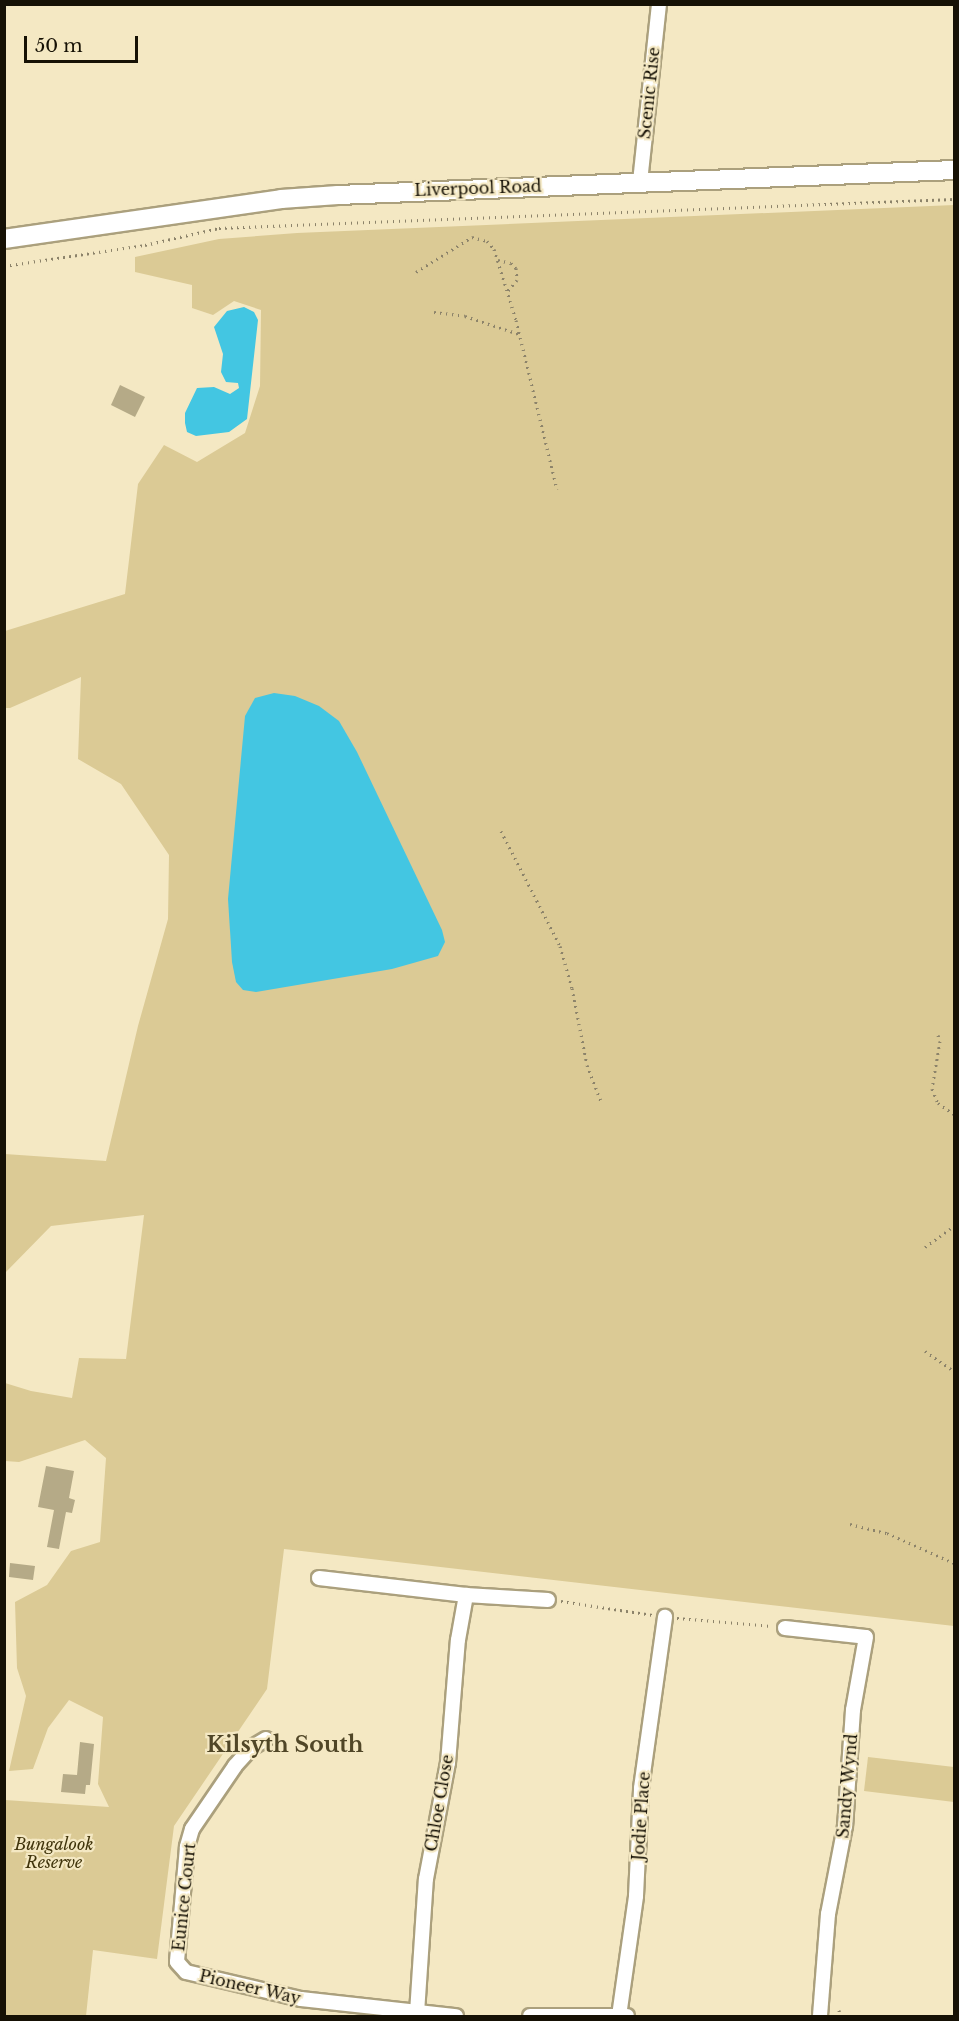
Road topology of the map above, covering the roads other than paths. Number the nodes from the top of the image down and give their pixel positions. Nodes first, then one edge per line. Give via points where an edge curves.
1 (659, 4) edge
2 (954, 170) edge
3 (640, 182) junction
4 (4, 239) edge
5 (319, 1578) dead end
6 (466, 1595) junction
7 (548, 1600) dead end
8 (665, 1617) dead end
9 (785, 1628) dead end
10 (266, 1738) dead end
11 (186, 1972) joint
12 (417, 2013) junction
13 (456, 2016) edge
14 (530, 2016) edge
15 (619, 2016) edge
16 (627, 2016) edge
17 (820, 2016) edge

1 - 3 street, Scenic Rise
2 - 3 main road, Liverpool Road
3 - 4 main road, Liverpool Road via 280,199
5 - 6 street
6 - 7 street
6 - 12 street, Chloe Close via 448,1763 426,1879
8 - 15 street, Jodie Place via 641,1788 636,1896
9 - 17 street, Sandy Wynd via 866,1637 854,1710 845,1826 828,1914
10 - 11 street, Eunice Court via 235,1766 192,1829 177,1948 177,1962
11 - 12 street, Pioneer Way via 301,1999
12 - 13 street, Pioneer Way
14 - 15 street
15 - 16 street

